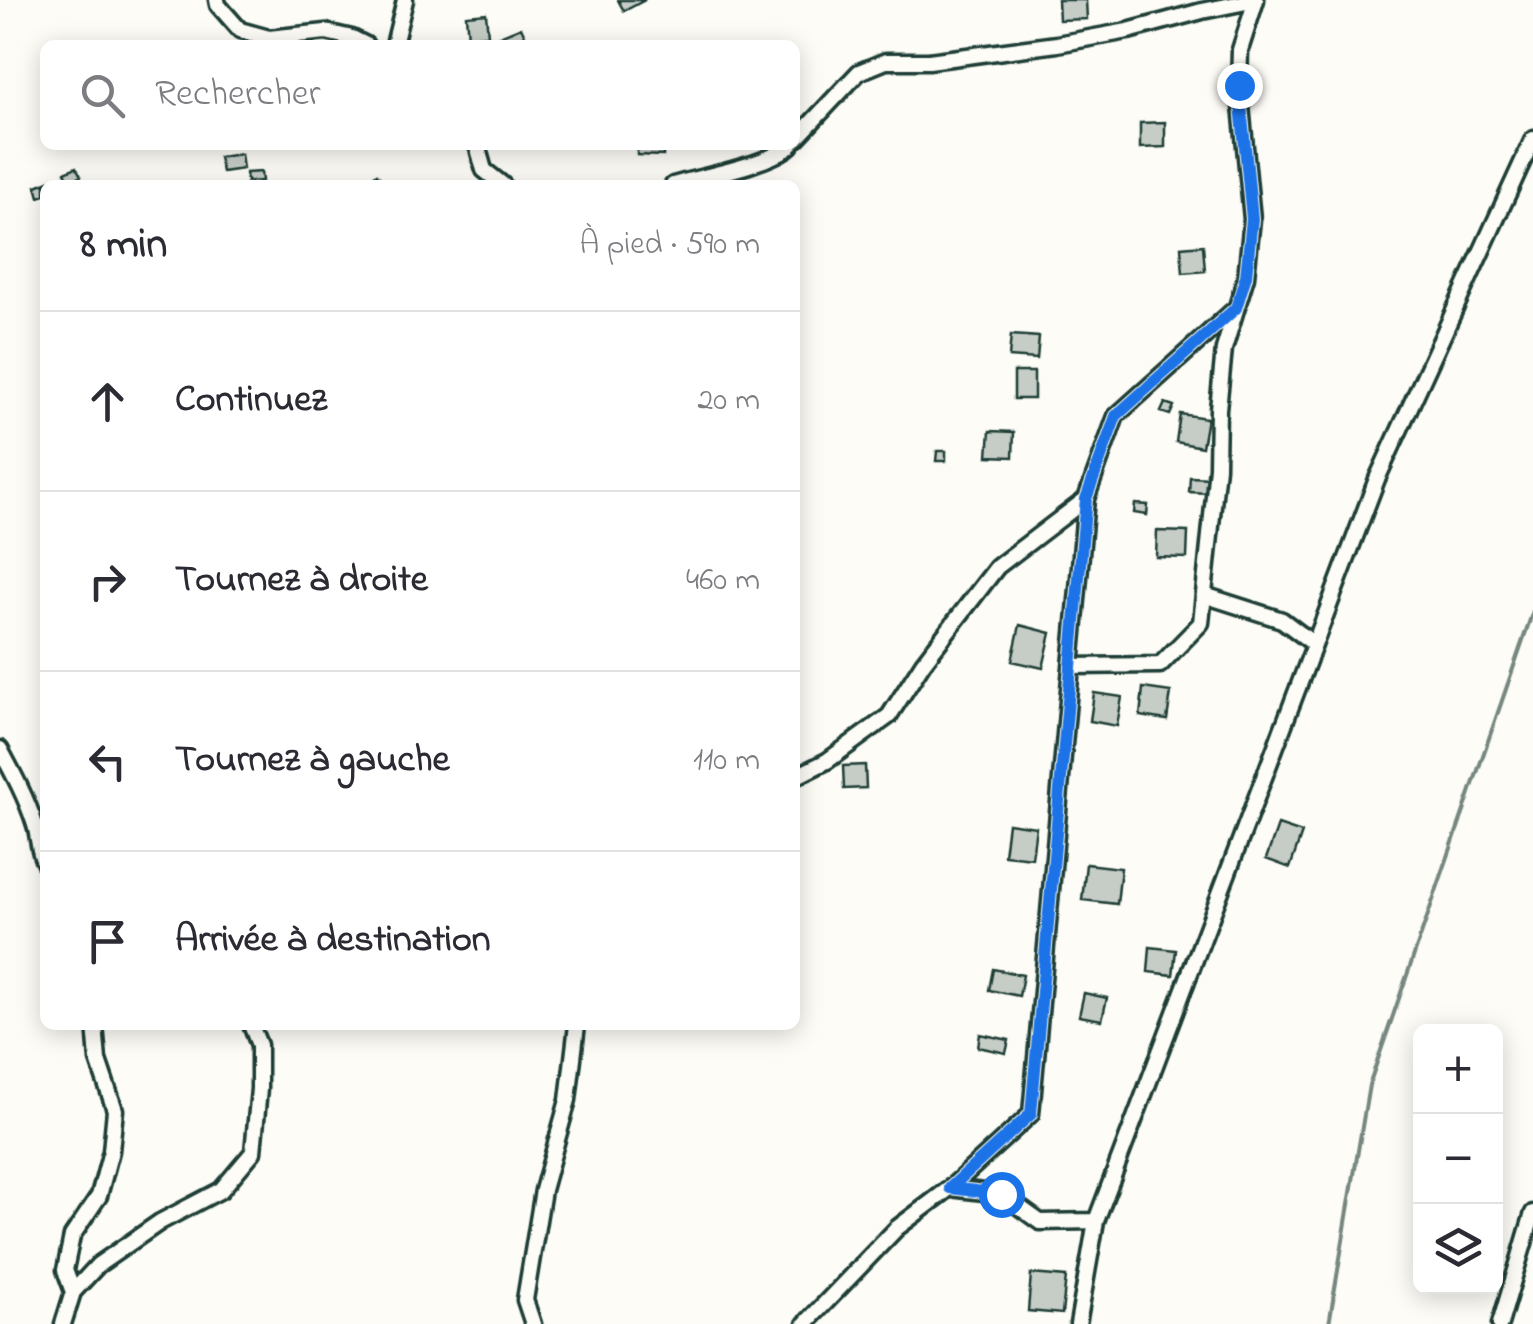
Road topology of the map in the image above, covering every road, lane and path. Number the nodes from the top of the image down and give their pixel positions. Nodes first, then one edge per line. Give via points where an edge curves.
1 (217, 0) edge
2 (404, 0) edge
3 (1256, 0) edge
4 (356, 40) edge
5 (395, 40) edge
6 (800, 135) edge
7 (1533, 139) edge
8 (478, 150) edge
9 (786, 150) edge
10 (497, 180) edge
11 (691, 180) edge
12 (1236, 308) junction
13 (1086, 499) junction
14 (1204, 595) junction
15 (1314, 644) junction
16 (1071, 666) junction
17 (0, 749) edge
18 (800, 774) edge
19 (40, 853) edge
20 (95, 1030) edge
21 (254, 1030) edge
22 (575, 1030) edge
23 (950, 1188) junction
24 (1533, 1213) edge
25 (1096, 1220) junction
26 (73, 1292) junction
27 (63, 1324) edge
28 (533, 1324) edge
29 (804, 1324) edge
30 (1078, 1324) edge
31 (1500, 1324) edge

1 - 4 street via 240,30 268,38 326,32
2 - 5 street
3 - 6 street via 1057,44 886,60 859,72
3 - 12 street via 1240,50 1252,219
7 - 15 street via 1377,479
8 - 10 street via 484,170
9 - 11 street
12 - 13 street via 1116,416
12 - 14 street via 1222,364
13 - 16 street
13 - 18 street via 997,567 889,716
14 - 15 street via 1282,620
14 - 16 street via 1201,623 1160,665
15 - 25 street
16 - 23 street via 1031,1114
17 - 19 street
20 - 26 street via 115,1110 99,1196 72,1236 66,1270
21 - 26 street via 259,1090 253,1152 221,1190 113,1254
22 - 28 street via 568,1100 543,1190 525,1300
23 - 25 street via 1001,1194 1040,1222
23 - 29 street via 897,1228
24 - 31 street
25 - 30 street
26 - 27 street

